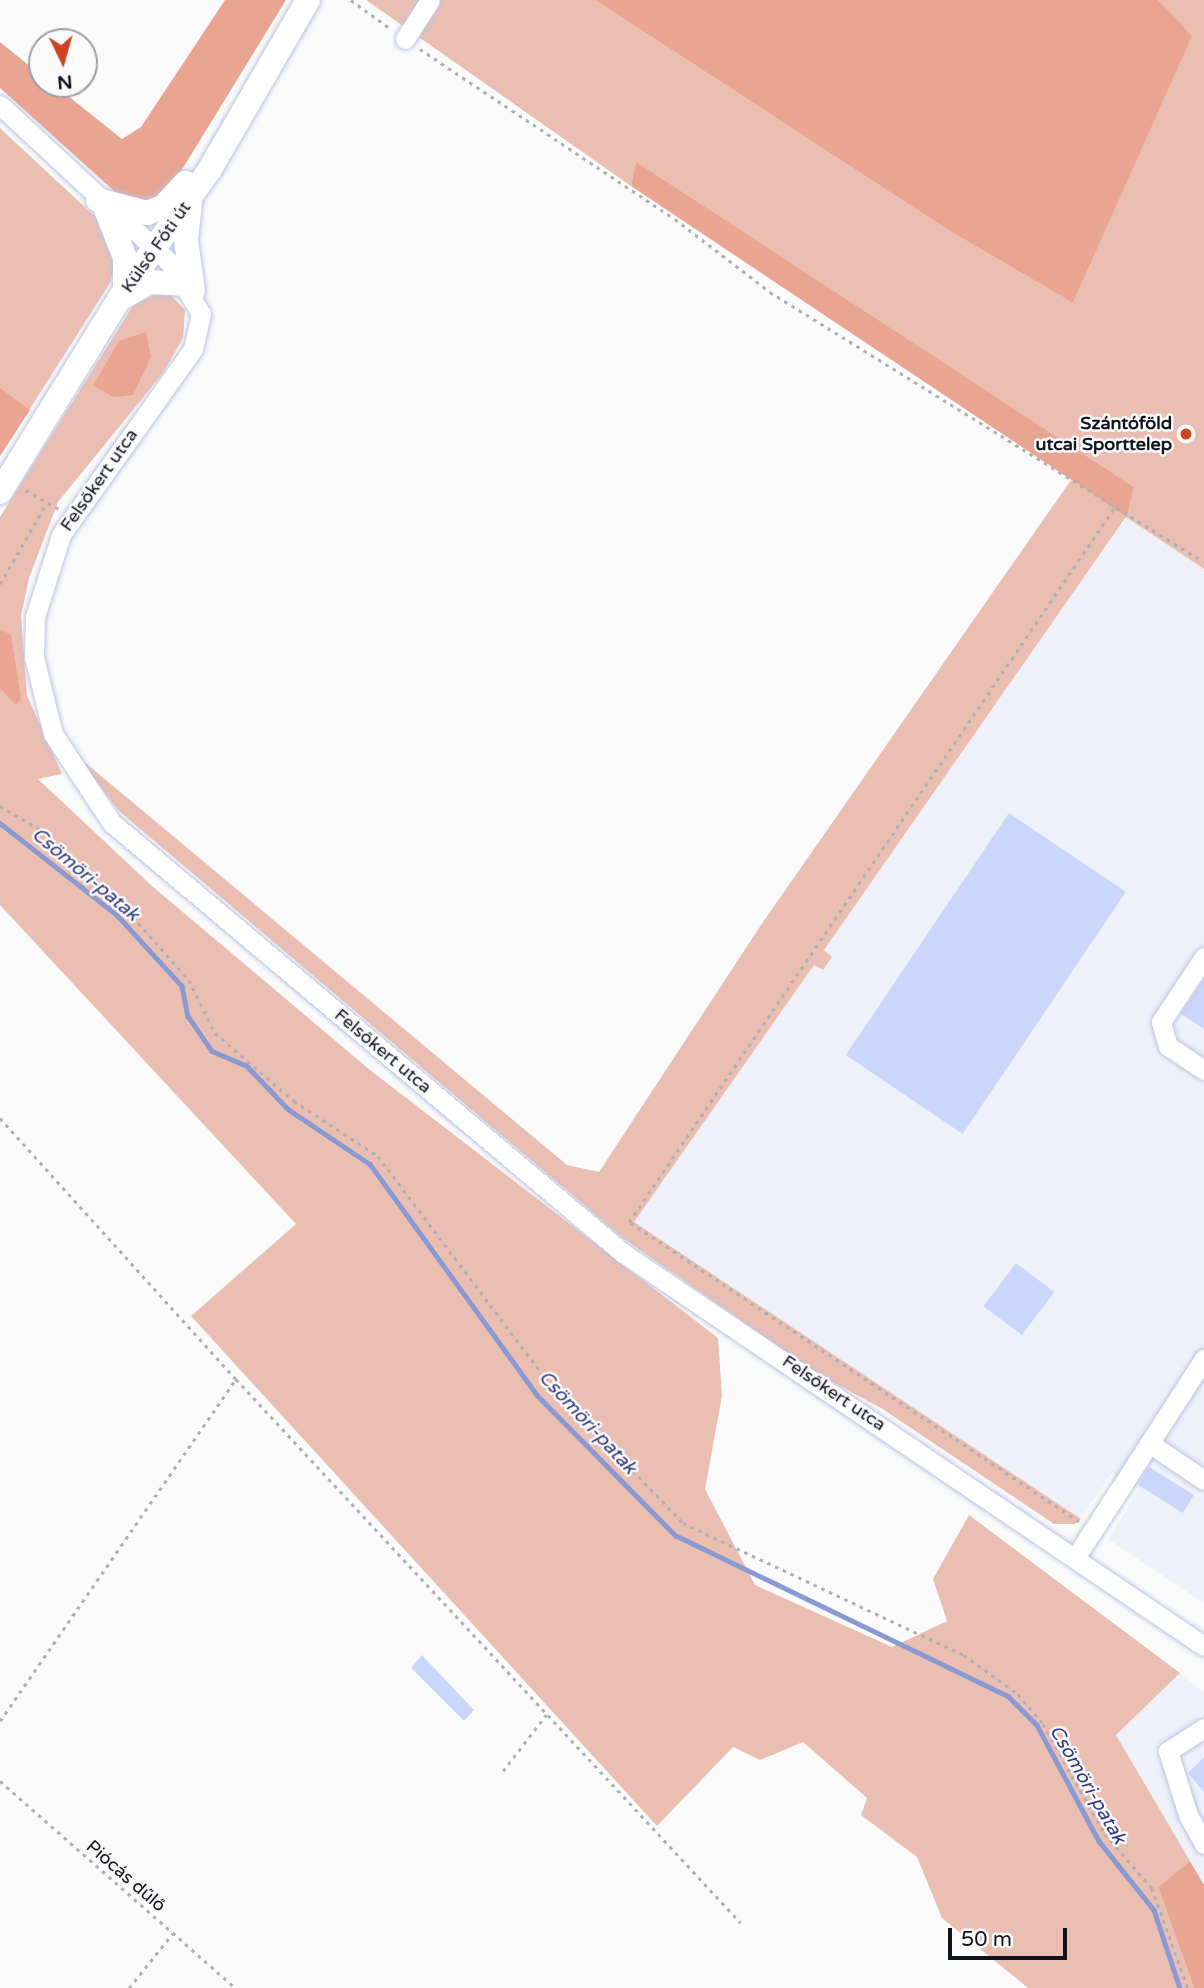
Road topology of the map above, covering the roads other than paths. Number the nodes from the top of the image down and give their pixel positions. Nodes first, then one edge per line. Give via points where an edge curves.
1 (308, 0) edge
2 (430, 0) edge
3 (405, 39) road end
4 (0, 105) edge
5 (209, 169) junction
6 (190, 199) junction
7 (102, 204) junction
8 (154, 248) junction
9 (190, 288) junction
10 (121, 296) junction
11 (4, 485) edge
12 (1204, 957) edge
13 (1204, 1070) edge
14 (1204, 1359) edge
15 (1149, 1443) junction
16 (1204, 1480) edge
17 (1077, 1555) junction
18 (1204, 1646) edge
19 (1204, 1728) edge
20 (1204, 1844) edge

1 - 5 main road, Külső Fóti út
2 - 3 street
4 - 7 street
5 - 6 main road, Külső Fóti út
5 - 7 main road via 156,211
6 - 8 main road, Külső Fóti út
6 - 9 main road via 186,240
7 - 8 street
7 - 10 main road via 125,258
8 - 9 street
8 - 10 main road, Külső Fóti út
9 - 10 main road via 149,282
9 - 17 street, Felsőkert utca via 201,322 193,349 72,516 42,582 34,657 53,734 111,823 623,1252
10 - 11 main road, Külső Fóti út
12 - 13 street via 1161,1022 1168,1046
14 - 15 street
15 - 16 street
15 - 17 street
17 - 18 street, Felsőkert utca
19 - 20 street via 1168,1751 1188,1815

